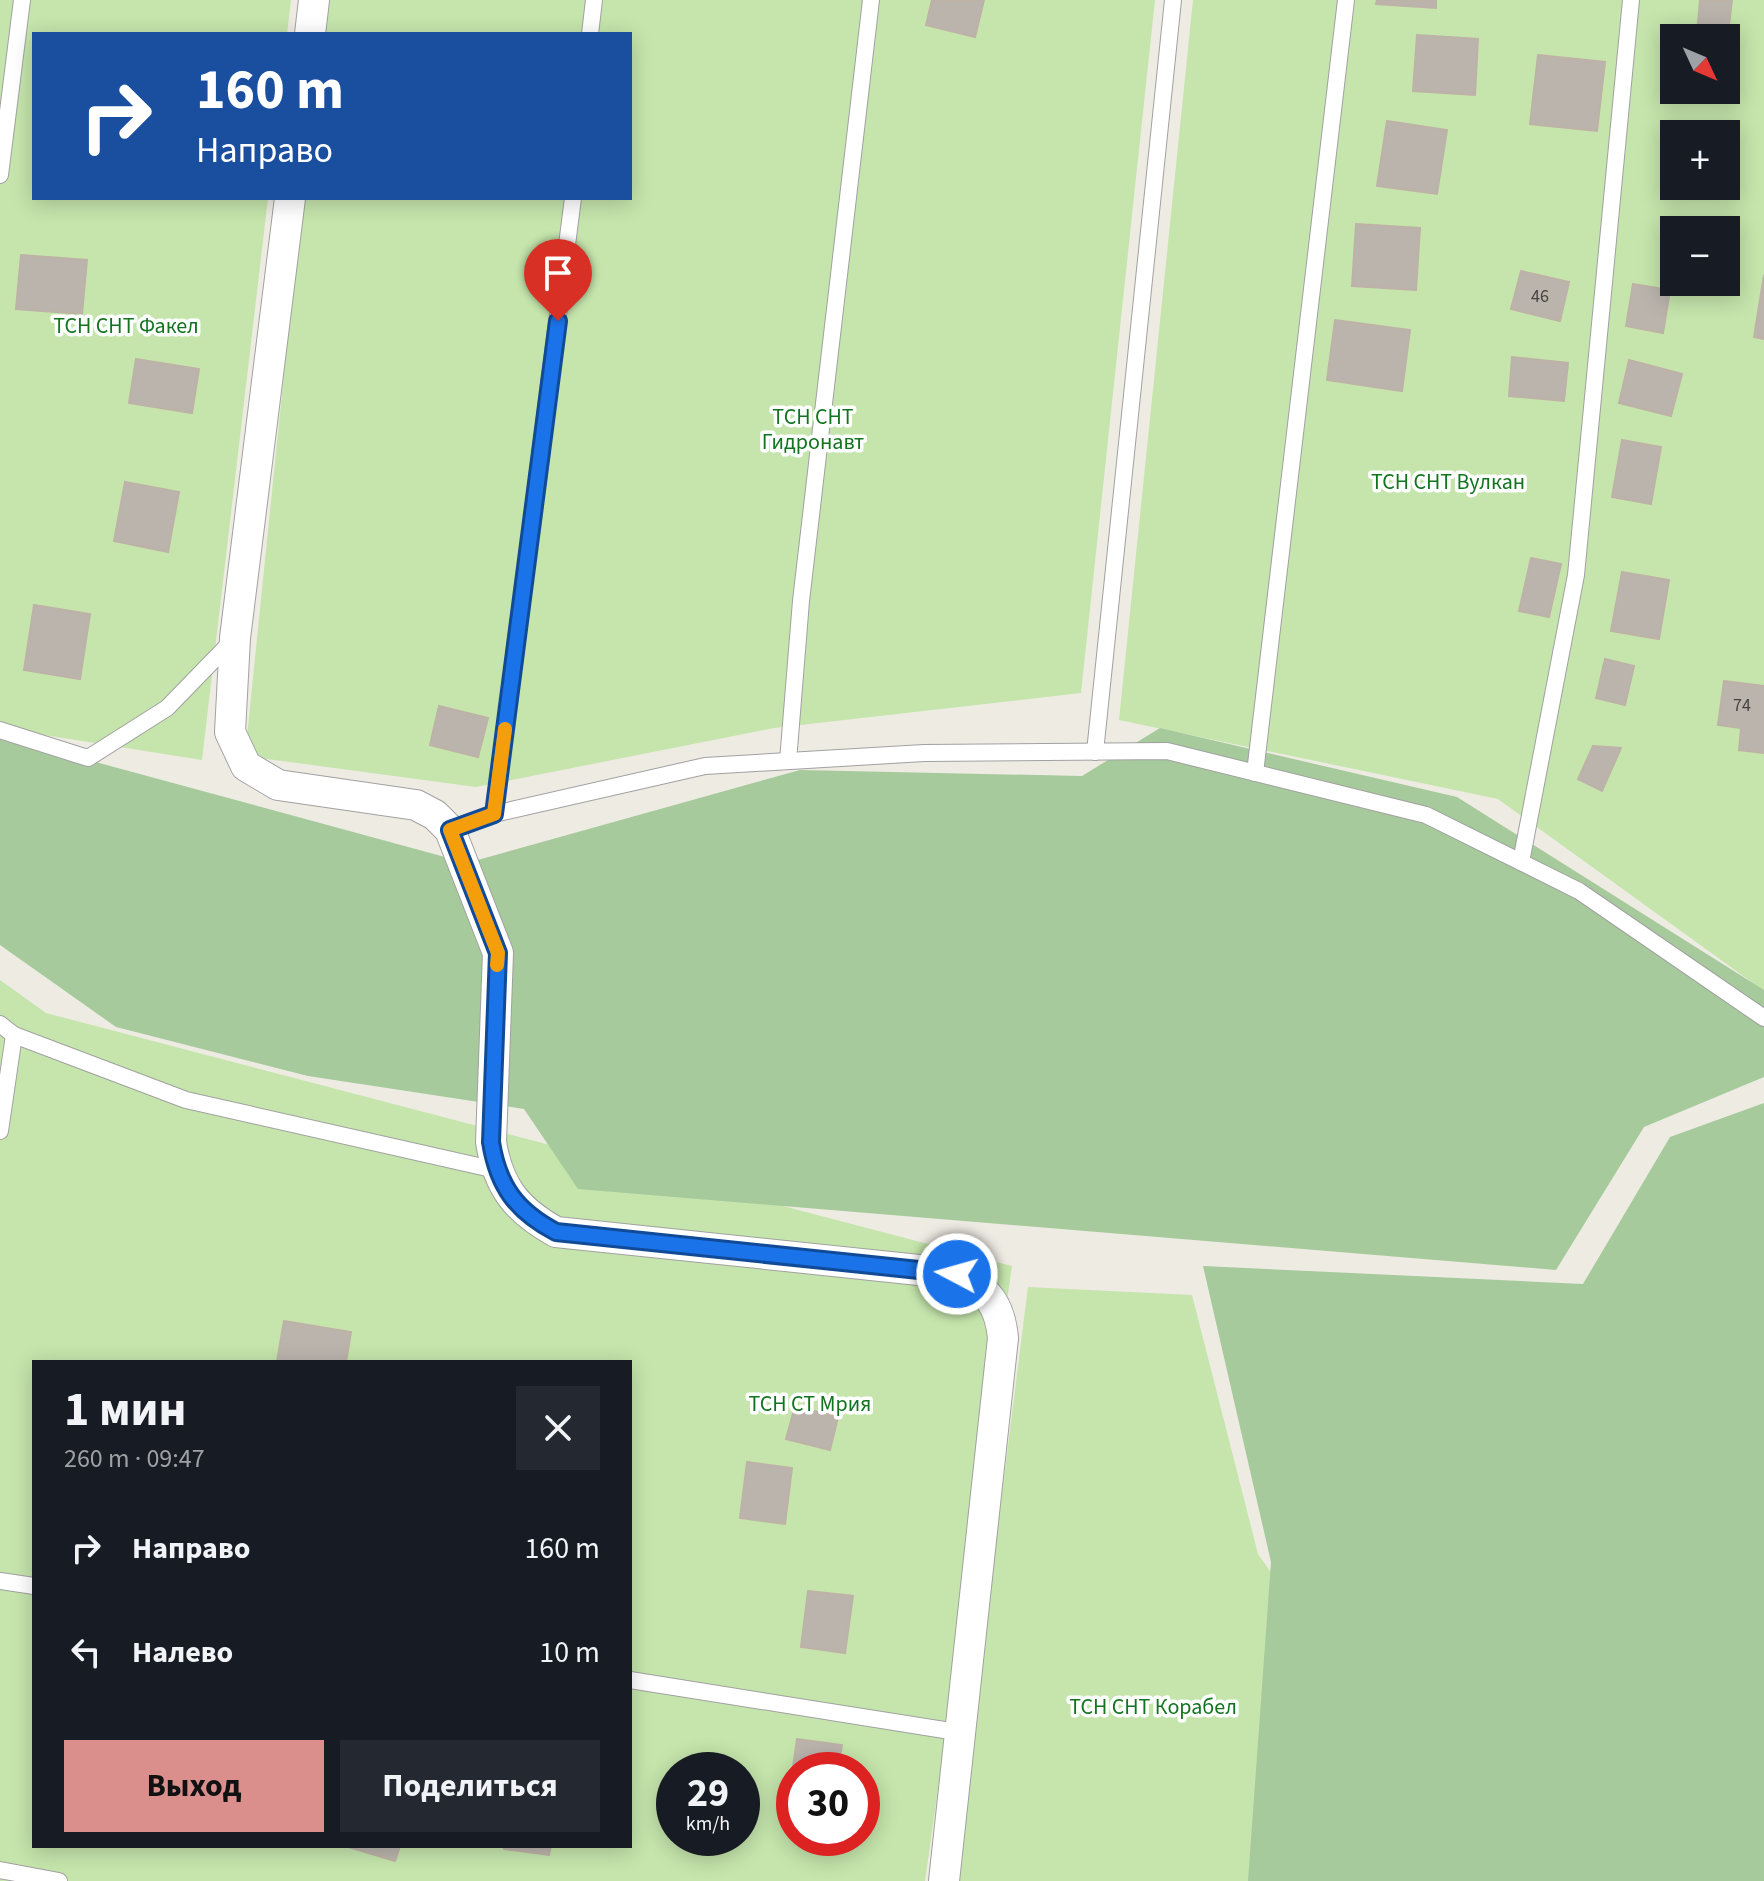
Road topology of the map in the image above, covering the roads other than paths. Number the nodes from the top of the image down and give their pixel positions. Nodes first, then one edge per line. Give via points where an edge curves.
1 (22, 0) edge
2 (314, 0) edge
3 (594, 0) edge
4 (871, 0) edge
5 (1173, 0) edge
6 (1346, 0) edge
7 (1631, 0) edge
8 (310, 32) edge
9 (590, 32) edge
10 (0, 175) edge
11 (290, 200) edge
12 (573, 200) edge
13 (235, 638) junction
14 (0, 730) edge
15 (1095, 752) junction
16 (788, 761) junction
17 (1255, 773) junction
18 (494, 814) junction
19 (450, 830) junction
20 (1521, 862) junction
21 (1764, 1018) edge
22 (7, 1030) edge
23 (0, 1131) edge
24 (496, 1170) junction
25 (0, 1581) edge
26 (32, 1586) edge
27 (632, 1680) edge
28 (963, 1733) junction
29 (0, 1870) edge
30 (59, 1881) edge
31 (944, 1881) edge

1 - 10 lane
2 - 8 street
3 - 9 lane
4 - 16 lane via 801,601
5 - 15 lane
6 - 17 lane
7 - 20 lane via 1576,575
11 - 13 street
12 - 18 lane
13 - 14 lane via 167,708 88,758
13 - 19 street via 230,732 246,766 278,785 416,805
15 - 16 lane via 924,753
15 - 17 lane via 1167,751
16 - 18 lane via 705,766
17 - 20 lane via 1426,815
18 - 19 lane
19 - 24 street via 498,953 491,1142
20 - 21 lane via 1579,891
22 - 23 lane
22 - 24 lane via 186,1100
24 - 28 street via 509,1197 530,1218 556,1232 957,1274 991,1297 1003,1338
25 - 26 lane
27 - 28 lane
28 - 31 street
29 - 30 lane

